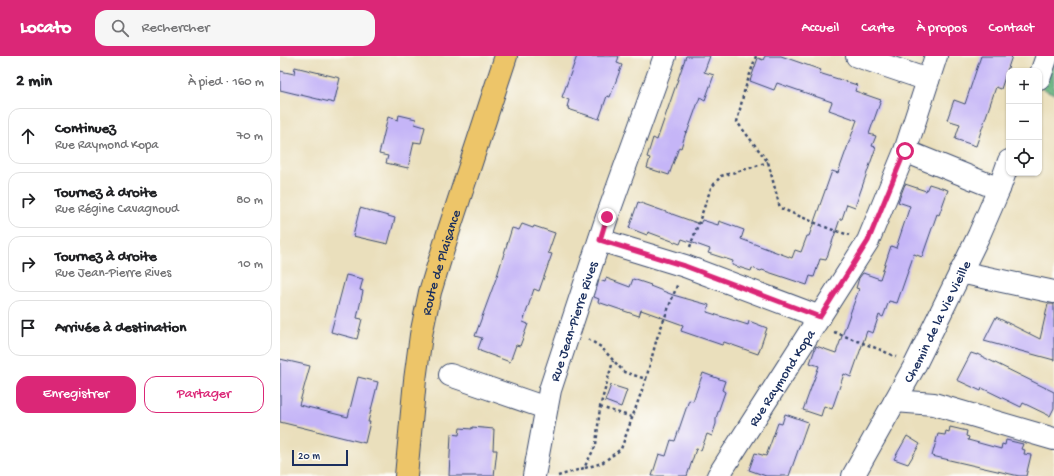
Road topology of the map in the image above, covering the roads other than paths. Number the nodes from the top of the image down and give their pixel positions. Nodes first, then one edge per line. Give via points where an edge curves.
1 (506, 56) edge
2 (664, 56) edge
3 (856, 56) edge
4 (936, 56) edge
5 (1047, 56) edge
6 (1042, 70) edge
7 (928, 80) junction
8 (905, 151) junction
9 (1006, 169) edge
10 (999, 189) junction
11 (600, 240) junction
12 (960, 272) junction
13 (1054, 292) edge
14 (820, 317) junction
15 (450, 376) dead end
16 (895, 401) junction
17 (546, 408) junction
18 (1054, 439) edge
19 (406, 476) edge
20 (534, 476) edge
21 (718, 476) edge
22 (853, 476) edge

1 - 19 main road, Route de Plaisance via 430,292 415,380
2 - 11 street, Rue Jean-Pierre Rives
3 - 7 street
4 - 7 street, Rue Raymond Kopa
5 - 6 street
7 - 8 street, Rue Raymond Kopa
8 - 10 street
8 - 14 street, Rue Raymond Kopa via 868,241
9 - 10 street, Chemin de la Vie Vieille
10 - 12 street, Chemin de la Vie Vieille
11 - 14 street via 685,266
11 - 17 street, Rue Jean-Pierre Rives
12 - 13 street
12 - 16 street, Chemin de la Vie Vieille
14 - 21 street, Rue Raymond Kopa
15 - 17 street
16 - 18 street via 934,404
16 - 22 street, Chemin de la Vie Vieille
17 - 20 street, Rue Jean-Pierre Rives

